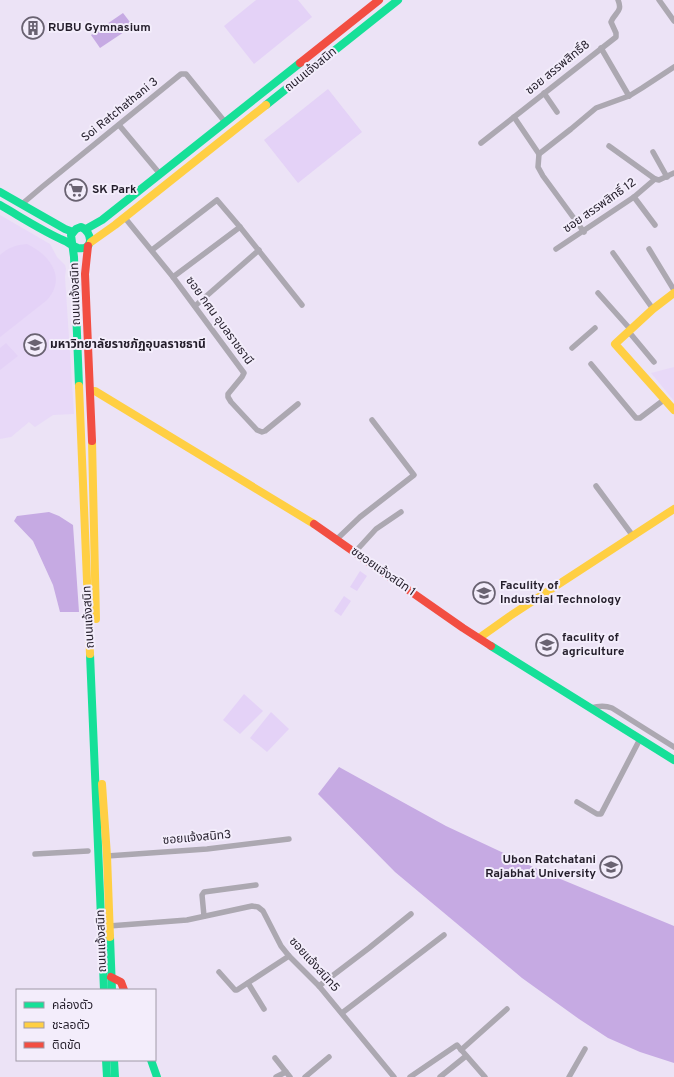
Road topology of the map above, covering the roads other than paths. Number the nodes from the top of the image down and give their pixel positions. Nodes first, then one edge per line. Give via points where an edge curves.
1 (379, 0) edge
2 (398, 0) edge
3 (618, 0) edge
4 (659, 0) edge
5 (674, 20) edge
6 (601, 48) junction
7 (674, 67) edge
8 (544, 93) junction
9 (629, 96) junction
10 (557, 112) dead end
11 (514, 117) junction
12 (225, 122) junction
13 (118, 125) junction
14 (206, 138) junction
15 (481, 143) dead end
16 (609, 146) dead end
17 (214, 148) junction
18 (653, 152) dead end
19 (539, 154) junction
20 (674, 173) edge
21 (160, 174) junction
22 (667, 177) junction
23 (655, 180) junction
24 (0, 192) edge
25 (634, 197) junction
26 (22, 204) junction
27 (0, 205) edge
28 (15, 213) junction
29 (125, 218) junction
30 (655, 225) dead end
31 (240, 227) junction
32 (86, 229) junction
33 (73, 232) junction
34 (584, 232) junction
35 (73, 244) junction
36 (89, 244) junction
37 (556, 249) dead end
38 (649, 249) dead end
39 (152, 250) junction
40 (259, 250) junction
41 (613, 253) dead end
42 (174, 278) junction
43 (674, 292) edge
44 (598, 293) dead end
45 (302, 305) dead end
46 (195, 306) junction
47 (653, 309) junction
48 (595, 328) dead end
49 (630, 331) junction
50 (572, 348) dead end
51 (654, 362) dead end
52 (591, 364) dead end
53 (90, 391) junction
54 (665, 399) junction
55 (298, 404) dead end
56 (674, 410) edge
57 (372, 420) dead end
58 (596, 486) dead end
59 (674, 509) edge
60 (401, 512) dead end
61 (633, 536) junction
62 (337, 539) junction
63 (355, 552) junction
64 (479, 638) junction
65 (591, 708) junction
66 (640, 739) junction
67 (674, 747) edge
68 (674, 760) edge
69 (577, 802) dead end
70 (289, 839) dead end
71 (88, 851) dead end
72 (34, 854) dead end
73 (107, 856) junction
74 (256, 884) dead end
75 (411, 914) dead end
76 (204, 916) junction
77 (109, 926) junction
78 (444, 936) dead end
79 (289, 956) junction
80 (219, 972) dead end
81 (111, 977) junction
82 (248, 983) junction
83 (319, 986) junction
84 (104, 989) edge
85 (112, 989) edge
86 (124, 989) edge
87 (264, 1009) dead end
88 (507, 1009) dead end
89 (342, 1013) junction
90 (459, 1048) junction
91 (585, 1049) dead end
92 (466, 1056) junction
93 (329, 1057) dead end
94 (275, 1058) dead end
95 (106, 1061) edge
96 (114, 1061) edge
97 (151, 1061) edge
98 (286, 1072) junction
99 (107, 1077) edge
100 (115, 1077) edge
101 (157, 1077) edge
102 (276, 1077) edge
103 (290, 1077) edge
104 (305, 1077) edge
105 (394, 1077) edge
106 (410, 1077) edge
107 (440, 1077) edge
108 (484, 1077) edge
109 (569, 1077) edge

1 - 12 main road, ถนนแจ้งสนิท
2 - 17 main road, ถนนแจ้งสนิท
3 - 6 street, ซอย สรรพสิทธิ์8 via 621,5 611,22 616,37
4 - 5 street
6 - 8 street, ซอย สรรพสิทธิ์8
6 - 9 street
7 - 9 street
8 - 10 street
8 - 11 street, ซอย สรรพสิทธิ์8
9 - 19 street via 596,108
11 - 15 street, ซอย สรรพสิทธิ์8
11 - 19 street
12 - 13 street, Soi Ratchathani 3 via 186,74 181,74
12 - 14 main road, ถนนแจ้งสนิท
13 - 21 street
13 - 26 street, Soi Ratchathani 3
14 - 17 main road
14 - 21 main road, ถนนแจ้งสนิท
16 - 23 street, ซอย สรรพสิทธิ์ 12
17 - 29 main road, ถนนแจ้งสนิท
18 - 22 street
19 - 34 street via 538,167 543,176
20 - 22 street, ซอย สรรพสิทธิ์ 12
21 - 32 main road, ถนนแจ้งสนิท via 102,220
22 - 23 street, ซอย สรรพสิทธิ์ 12
23 - 25 street, ซอย สรรพสิทธิ์ 12
24 - 26 main road
25 - 30 street
25 - 34 street, ซอย สรรพสิทธิ์ 12
26 - 28 main road
26 - 33 main road
27 - 28 main road
28 - 35 main road
29 - 36 main road, ถนนแจ้งสนิท
29 - 39 street, ซอย กศน อุบลราชธานี
31 - 39 street via 217,200
31 - 40 street
31 - 42 street, ซอย กศน อุบลราชธานี
32 - 33 main road via 77,228
32 - 36 main road via 91,237
33 - 35 main road
34 - 37 street, ซอย สรรพสิทธิ์ 12
35 - 36 main road via 79,248
35 - 84 main road, ถนนแจ้งสนิท
36 - 53 main road, ถนนแจ้งสนิท via 85,274
38 - 43 street
39 - 42 street, ซอย กศน อุบลราชธานี
40 - 45 street
40 - 46 street
41 - 47 street
42 - 46 street, ซอย กศน อุบลราชธานี
43 - 47 main road
44 - 49 street
46 - 55 street, ซอย กศน อุบลราชธานี via 244,372 228,397 257,430 265,431
47 - 49 main road
48 - 50 street
49 - 51 street
49 - 54 main road via 615,344
52 - 54 street via 636,418 640,418
53 - 62 main road, ซซอยแจ้งสนิท 1 via 95,391
53 - 73 main road, ถนนแจ้งสนิท via 97,698
54 - 56 main road
57 - 62 street via 414,475 360,517
58 - 61 street
59 - 61 main road
60 - 63 street via 376,529
61 - 64 main road
62 - 63 main road, ซซอยแจ้งสนิท 1
63 - 64 main road, ซซอยแจ้งสนิท 1
64 - 65 main road, ซซอยแจ้งสนิท 1
65 - 66 main road, ซซอยแจ้งสนิท 1
65 - 67 street via 612,708
66 - 68 main road, ซซอยแจ้งสนิท 1
66 - 69 street via 601,814
70 - 73 street, ซอยแจ้งสนิท3 via 207,849
71 - 72 street
73 - 77 main road, ถนนแจ้งสนิท
74 - 76 street via 204,892
75 - 83 street
76 - 77 street, ซอยแจ้งสนิท5 via 187,920
76 - 79 street, ซอยแจ้งสนิท5 via 258,907 263,911
77 - 81 main road, ถนนแจ้งสนิท
78 - 89 street
79 - 82 street
79 - 83 street, ซอยแจ้งสนิท5
80 - 82 street via 235,990
81 - 85 main road, ถนนแจ้งสนิท
81 - 86 main road via 121,982
82 - 87 street
83 - 89 street, ซอยแจ้งสนิท5
88 - 90 street
89 - 105 street, ซอยแจ้งสนิท5
90 - 92 street
90 - 106 street
91 - 109 street
92 - 107 street
92 - 108 street
93 - 104 street
94 - 98 street
95 - 99 main road
96 - 100 main road
97 - 101 main road
98 - 102 street
98 - 103 street

